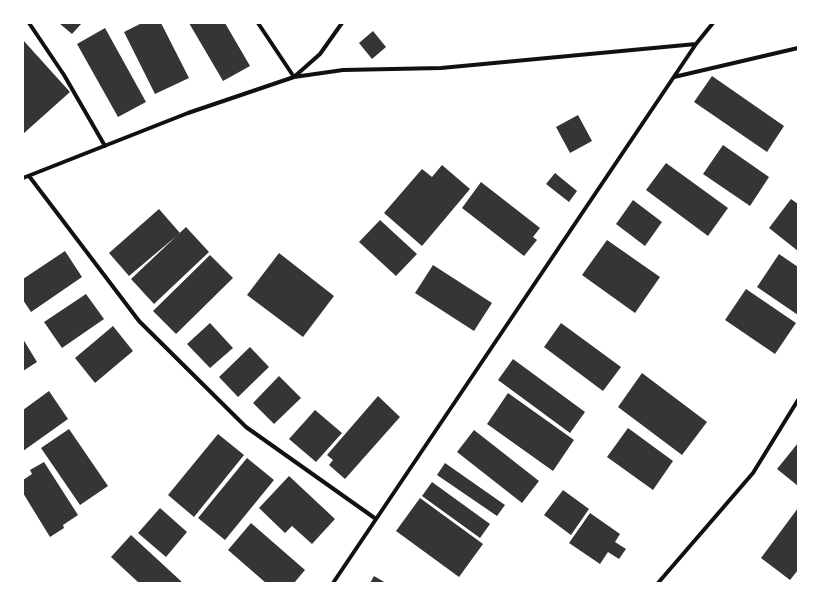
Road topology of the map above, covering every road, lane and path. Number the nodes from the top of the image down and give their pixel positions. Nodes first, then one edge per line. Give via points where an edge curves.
1 (29, 23) edge
2 (258, 23) edge
3 (342, 23) edge
4 (713, 23) edge
5 (696, 44) junction
6 (798, 48) edge
7 (294, 77) junction
8 (674, 78) junction
9 (105, 146) junction
10 (29, 176) junction
11 (23, 178) edge
12 (798, 400) edge
13 (376, 519) junction
14 (333, 583) edge
15 (658, 583) edge

1 - 9 street via 64,75
2 - 7 street
3 - 7 street via 320,54
4 - 5 street
5 - 7 street via 441,68 343,70
5 - 8 street
6 - 8 street
7 - 9 street
8 - 13 street
9 - 10 street
10 - 11 street
10 - 13 street via 139,321 240,422
12 - 15 street via 753,473
13 - 14 street

